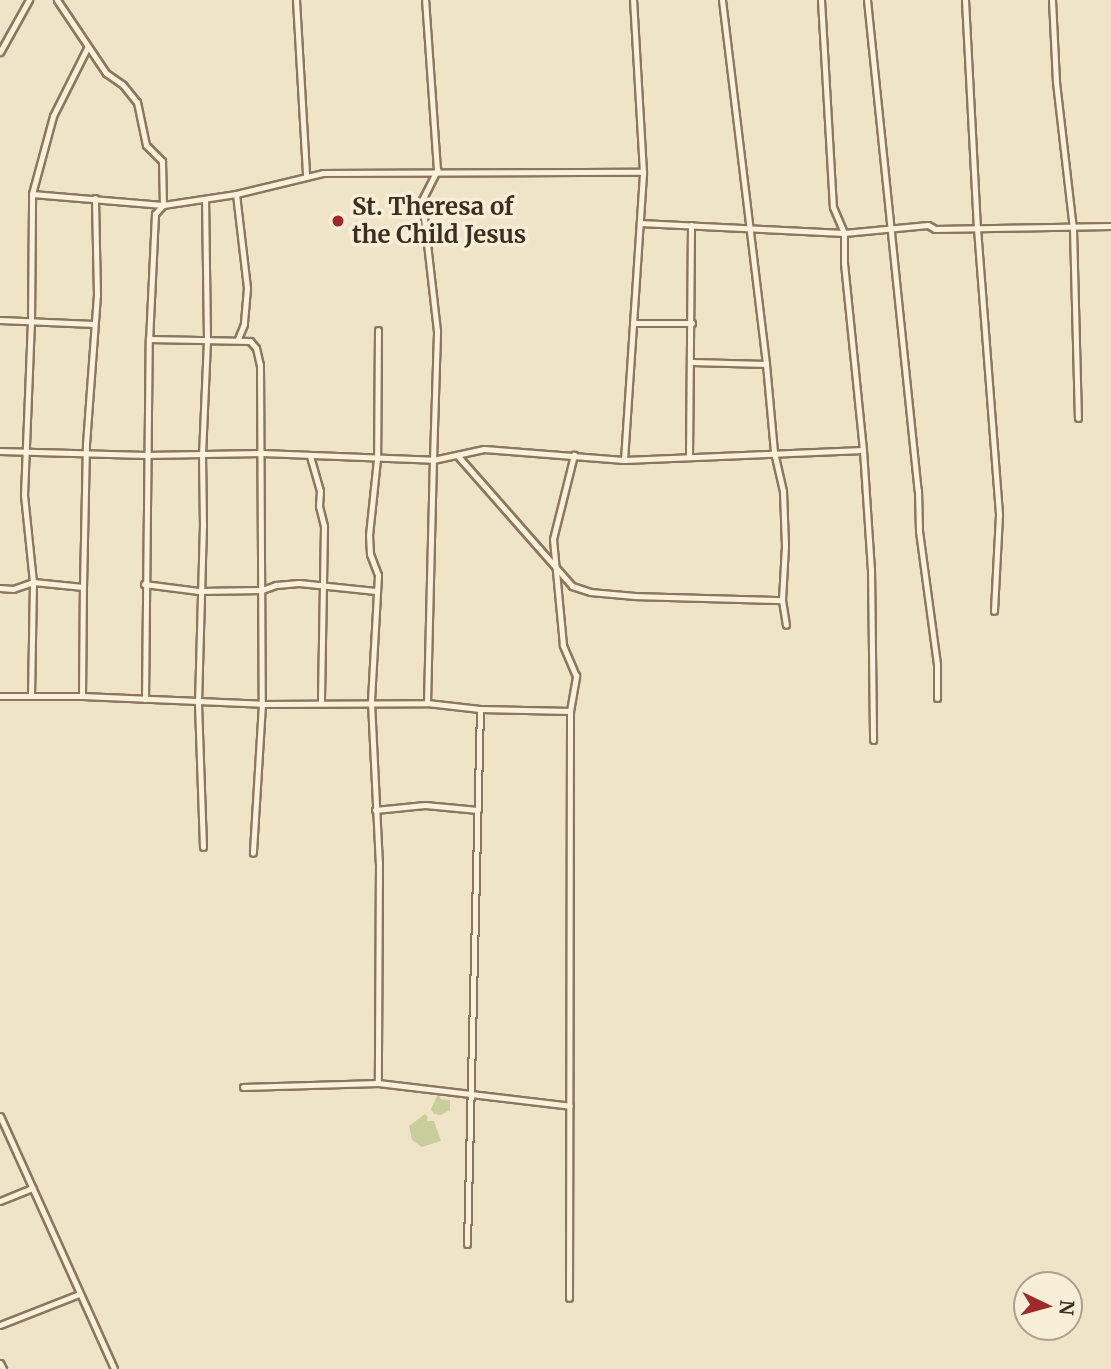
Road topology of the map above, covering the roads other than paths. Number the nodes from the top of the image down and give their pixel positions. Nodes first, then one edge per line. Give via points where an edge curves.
1 (29, 0) edge
2 (57, 0) edge
3 (296, 0) edge
4 (425, 0) edge
5 (633, 0) edge
6 (722, 0) edge
7 (821, 0) edge
8 (867, 0) edge
9 (965, 0) edge
10 (1052, 0) edge
11 (87, 48) junction
12 (0, 52) edge
13 (437, 170) junction
14 (643, 172) junction
15 (306, 176) junction
16 (32, 194) junction
17 (236, 194) junction
18 (95, 198) junction
19 (205, 199) junction
20 (163, 205) junction
21 (640, 223) junction
22 (691, 225) junction
23 (1111, 226) edge
24 (748, 228) junction
25 (891, 228) junction
26 (977, 228) junction
27 (1073, 229) junction
28 (844, 233) junction
29 (0, 320) edge
30 (31, 321) junction
31 (633, 323) junction
32 (692, 323) junction
33 (94, 324) junction
34 (378, 330) dead end
35 (149, 339) junction
36 (207, 339) junction
37 (238, 339) junction
38 (692, 362) junction
39 (766, 364) junction
40 (1078, 418) dead end
41 (863, 450) junction
42 (0, 451) edge
43 (27, 452) junction
44 (86, 452) junction
45 (774, 452) junction
46 (262, 453) junction
47 (146, 455) junction
48 (202, 455) junction
49 (457, 455) junction
50 (573, 455) junction
51 (310, 456) junction
52 (690, 456) junction
53 (377, 459) junction
54 (433, 460) junction
55 (624, 460) junction
56 (553, 564) junction
57 (33, 582) junction
58 (145, 584) junction
59 (322, 586) junction
60 (83, 587) junction
61 (0, 588) edge
62 (262, 590) junction
63 (200, 591) junction
64 (376, 591) junction
65 (782, 600) junction
66 (994, 611) dead end
67 (786, 625) dead end
68 (0, 696) edge
69 (30, 696) junction
70 (82, 696) junction
71 (937, 698) dead end
72 (145, 699) junction
73 (321, 702) junction
74 (371, 702) junction
75 (198, 703) junction
76 (426, 703) junction
77 (262, 704) junction
78 (480, 709) junction
79 (570, 711) junction
80 (873, 740) dead end
81 (375, 810) junction
82 (478, 810) junction
83 (203, 848) dead end
84 (253, 853) dead end
85 (379, 1083) junction
86 (243, 1087) dead end
87 (472, 1092) junction
88 (570, 1106) junction
89 (0, 1116) edge
90 (32, 1188) junction
91 (0, 1201) edge
92 (467, 1244) dead end
93 (79, 1294) junction
94 (569, 1298) dead end
95 (0, 1325) edge
96 (0, 1363) edge
97 (3, 1369) edge
98 (114, 1369) edge

1 - 12 street
2 - 11 street
3 - 15 street
4 - 13 street
5 - 14 street
6 - 24 street
7 - 28 street via 832,208
8 - 25 street
9 - 26 street
10 - 27 street via 1056,82
11 - 16 street via 54,116
11 - 20 street via 106,74 137,102 146,145 162,161
13 - 14 street
13 - 15 street
13 - 54 street via 422,200 437,331
14 - 21 street
15 - 17 street
16 - 18 street
16 - 30 street
17 - 19 street
17 - 37 street via 247,288
18 - 20 street
18 - 33 street
19 - 20 street
19 - 36 street
20 - 35 street via 155,214
21 - 22 street
21 - 31 street
22 - 24 street
22 - 32 street
23 - 27 street
24 - 28 street
24 - 39 street
25 - 26 street
25 - 28 street
25 - 71 street
26 - 27 street
26 - 66 street via 999,515
27 - 40 street
28 - 41 street
29 - 30 street
30 - 33 street
30 - 43 street
31 - 32 street
31 - 55 street
32 - 38 street
33 - 44 street
34 - 53 street
35 - 36 street
35 - 47 street
36 - 37 street
36 - 48 street
37 - 46 street via 250,341 256,348 260,365
38 - 39 street
38 - 52 street
39 - 45 street
41 - 45 street
41 - 80 street via 871,569
42 - 43 street
43 - 44 street
43 - 57 street via 24,495
44 - 47 street
44 - 60 street
45 - 52 street
45 - 65 street via 783,491
46 - 48 street
46 - 51 street
46 - 62 street
47 - 48 street
47 - 58 street
48 - 63 street
49 - 50 street via 484,449
49 - 54 street
49 - 56 street
50 - 55 street
50 - 56 street via 552,539
51 - 53 street
51 - 59 street via 324,526
52 - 55 street
53 - 54 street
53 - 64 street via 369,534 378,575
54 - 76 street
56 - 65 street via 572,586 590,592
56 - 79 street via 564,645 576,676
57 - 60 street
57 - 61 street
57 - 69 street
58 - 63 street
58 - 72 street
59 - 62 street via 276,584
59 - 64 street
59 - 73 street
60 - 70 street
62 - 63 street
62 - 77 street
63 - 75 street
64 - 74 street
65 - 67 street
68 - 69 street
69 - 70 street
70 - 72 street
72 - 75 street
73 - 74 street
73 - 77 street
74 - 76 street
74 - 81 street
75 - 77 street
75 - 83 street
76 - 78 street
77 - 84 street
78 - 79 street
78 - 82 street
79 - 88 street
81 - 82 street via 425,805
81 - 85 street
82 - 87 street
85 - 86 street
85 - 87 street
87 - 88 street
87 - 92 street
88 - 94 street
89 - 90 street
90 - 91 street
90 - 93 street
93 - 95 street
93 - 98 street
96 - 97 street

